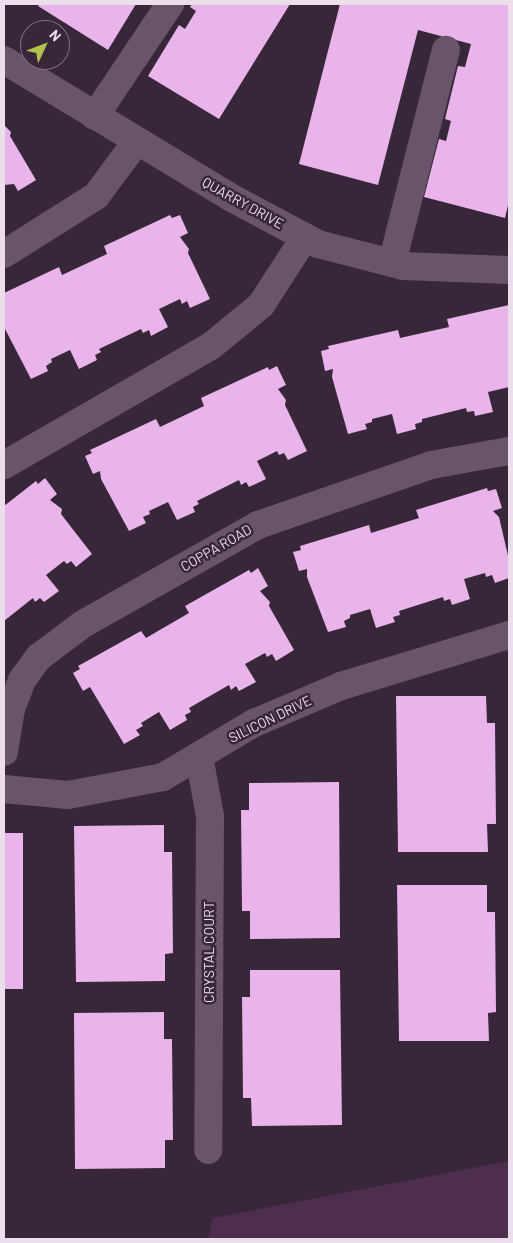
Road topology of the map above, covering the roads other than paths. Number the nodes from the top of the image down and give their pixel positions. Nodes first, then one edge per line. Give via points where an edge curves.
1 (170, 4) edge
2 (446, 50) dead end
3 (4, 60) edge
4 (95, 116) junction
5 (137, 141) junction
6 (305, 237) junction
7 (4, 254) edge
8 (392, 263) junction
9 (509, 270) edge
10 (509, 451) edge
11 (4, 465) edge
12 (509, 634) edge
13 (4, 752) edge
14 (199, 756) junction
15 (4, 789) edge
16 (208, 1150) dead end

1 - 4 street
2 - 8 street
3 - 4 street, QUARRY DRIVE
4 - 5 street, QUARRY DRIVE
5 - 6 street, QUARRY DRIVE via 230,198
5 - 7 street via 96,196
6 - 8 street, QUARRY DRIVE via 318,244
6 - 11 street via 261,305 211,346
8 - 9 street, QUARRY DRIVE
10 - 13 street, COPPA ROAD via 431,465 258,525 83,624 39,656 22,680 11,709
12 - 14 street, SILICON DRIVE via 341,686 254,724
14 - 15 street, SILICON DRIVE via 163,777 68,795
14 - 16 street, CRYSTAL COURT via 210,816

